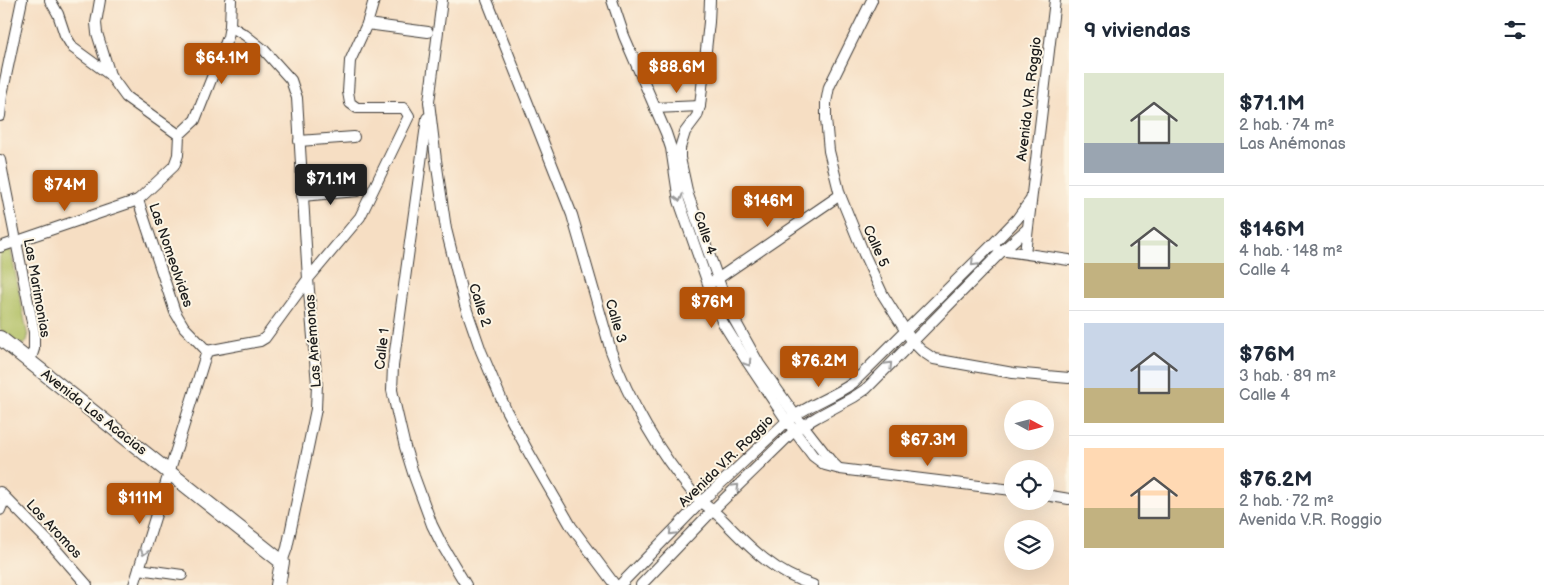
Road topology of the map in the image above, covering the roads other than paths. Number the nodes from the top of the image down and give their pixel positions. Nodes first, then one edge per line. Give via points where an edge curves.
1 (22, 0) edge
2 (50, 0) edge
3 (100, 0) edge
4 (231, 0) edge
5 (374, 0) edge
6 (442, 0) edge
7 (487, 0) edge
8 (612, 0) edge
9 (710, 0) edge
10 (872, 0) edge
11 (1055, 0) edge
12 (367, 24) junction
13 (230, 26) junction
14 (428, 32) dead end
15 (110, 75) junction
16 (429, 102) junction
17 (700, 106) junction
18 (655, 108) junction
19 (0, 116) edge
20 (685, 132) junction
21 (666, 133) junction
22 (179, 135) junction
23 (354, 137) dead end
24 (299, 141) junction
25 (0, 160) edge
26 (436, 160) junction
27 (422, 162) junction
28 (357, 191) dead end
29 (840, 195) junction
30 (302, 196) junction
31 (138, 200) junction
32 (1030, 201) junction
33 (1027, 229) junction
34 (15, 242) junction
35 (992, 245) junction
36 (0, 247) edge
37 (1002, 251) junction
38 (1025, 253) junction
39 (1069, 260) edge
40 (308, 278) junction
41 (713, 281) junction
42 (905, 331) junction
43 (0, 338) edge
44 (912, 341) junction
45 (207, 351) junction
46 (30, 361) junction
47 (1069, 378) edge
48 (791, 418) junction
49 (799, 427) junction
50 (169, 472) junction
51 (1004, 489) edge
52 (2, 495) edge
53 (1054, 496) edge
54 (1069, 499) edge
55 (701, 502) junction
56 (0, 510) edge
57 (712, 511) junction
58 (282, 562) junction
59 (139, 569) junction
60 (182, 575) dead end
61 (87, 585) edge
62 (134, 585) edge
63 (278, 585) edge
64 (466, 585) edge
65 (615, 585) edge
66 (620, 585) edge
67 (641, 585) edge
68 (813, 585) edge

1 - 19 street
2 - 15 street via 73,48
3 - 15 street via 97,33
4 - 13 street
5 - 12 street, Las Anémonas
6 - 16 street, Calle 2
7 - 55 street, Calle 3 via 572,214 618,372 646,424
8 - 18 street, Calle 4
9 - 17 street
10 - 29 street, Calle 5 via 835,73 826,103 826,132
11 - 32 street, Avenida V.R. Roggio
12 - 14 street
12 - 40 street, Las Anémonas via 350,61 350,102 357,108 404,108 409,116 360,217
13 - 22 street via 195,120
13 - 24 street via 264,50 291,80 297,98
15 - 22 street via 126,97
16 - 26 street, Calle 2
16 - 27 street, Calle 1
17 - 18 street
17 - 20 street
18 - 21 street, Calle 4
20 - 21 street
20 - 41 street, Calle 4 via 680,148 682,174
21 -> 41 street, Calle 4 via 679,201
22 - 31 street, Las Nomeolvides via 174,166
23 - 24 street
24 - 30 street
25 - 34 street, Las Marimonias
26 - 27 street
26 - 65 street, Calle 2 via 457,279 489,370 506,410 558,506
27 - 64 street, Calle 1 via 392,390 403,440 424,504 442,545
28 - 30 street
29 - 41 street
29 - 42 street, Calle 5 via 876,280
30 - 40 street
31 - 34 street
31 - 45 street, Las Nomeolvides via 175,312
32 - 33 street, Avenida V.R. Roggio
32 - 35 street, Avenida V.R. Roggio
33 - 37 street, Avenida V.R. Roggio
33 - 38 street, Avenida V.R. Roggio
34 - 36 street
34 - 46 street, Las Marimonias via 34,332
35 - 37 street
35 -> 42 street, Avenida V.R. Roggio
37 - 38 street
37 - 44 street, Avenida V.R. Roggio
38 - 39 street
40 - 45 street via 265,338
40 - 58 street, Las Anémonas via 317,384 316,409
41 - 48 street, Calle 4
42 - 44 street, Calle 5
42 - 48 street, Avenida V.R. Roggio via 853,383
43 - 46 street, Avenida Las Acacias
44 - 47 street, Calle 5 via 928,356 944,361
49 -> 44 street, Avenida V.R. Roggio via 866,389
45 - 50 street
46 - 50 street, Avenida Las Acacias
48 - 49 street, Calle 4
48 - 55 street, Avenida V.R. Roggio
49 - 51 street, Calle 4 via 813,456 831,467
57 -> 49 street, Avenida V.R. Roggio
50 - 58 street, Avenida Las Acacias
50 -> 59 street
52 - 56 street
52 - 61 street, Los Aromos
53 - 54 street
55 - 57 street, Calle 3
55 -> 66 street, Avenida V.R. Roggio
57 - 67 street, Avenida V.R. Roggio
57 - 68 street, Calle 3 via 760,556 797,580
58 - 63 street, Las Anémonas
59 - 60 street
59 - 62 street

